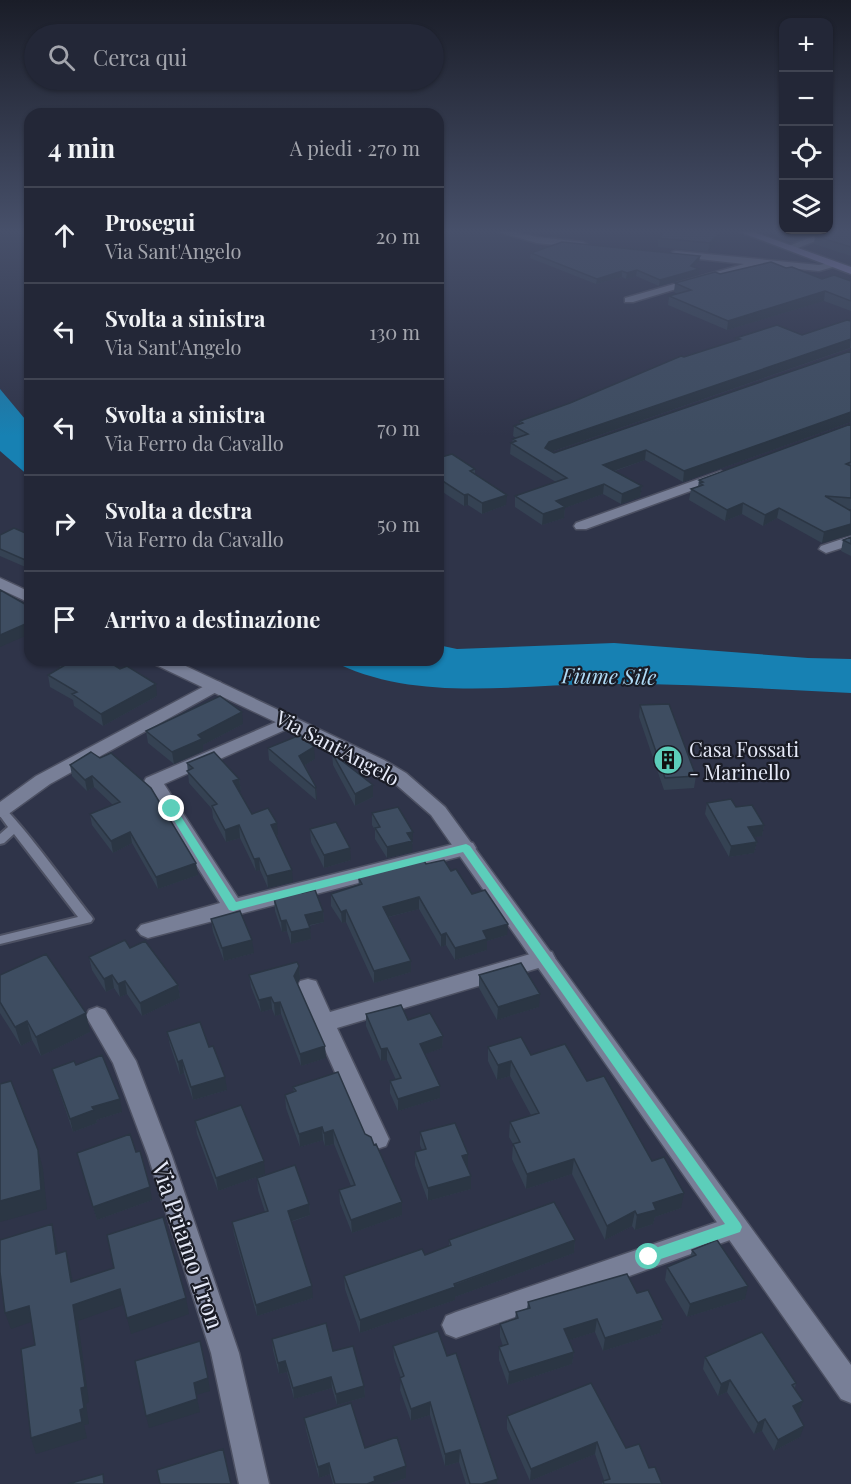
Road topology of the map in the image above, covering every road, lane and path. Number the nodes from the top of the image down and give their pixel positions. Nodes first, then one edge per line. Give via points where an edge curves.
1 (635, 298) edge
2 (629, 300) dead end
3 (739, 468) edge
4 (581, 526) dead end
5 (851, 540) edge
6 (826, 549) dead end
7 (0, 584) edge
8 (24, 595) edge
9 (172, 666) edge
10 (214, 686) junction
11 (290, 721) junction
12 (1, 810) edge
13 (15, 827) junction
14 (0, 840) edge
15 (466, 848) junction
16 (233, 907) junction
17 (148, 930) dead end
18 (0, 940) edge
19 (544, 958) junction
20 (308, 987) dead end
21 (97, 1016) dead end
22 (324, 1023) junction
23 (377, 1138) dead end
24 (735, 1227) junction
25 (456, 1325) dead end
26 (851, 1389) edge
27 (254, 1484) edge

1 - 2 street
3 - 4 street
5 - 6 street
7 - 8 street
9 - 10 street, Via Sant'Angelo
10 - 11 street, Via Sant'Angelo
10 - 12 street via 43,780
11 - 15 street, Via Sant'Angelo via 399,777 438,811
11 - 16 street via 153,782
12 - 13 lane
13 - 14 lane
13 - 18 lane via 87,919
15 - 16 street
15 - 19 street, Via Sant'Angelo
16 - 17 street
19 - 22 street
19 - 24 street, Via Sant'Angelo
20 - 22 street
21 - 27 street, Via Priamo Tron via 124,1061 160,1156 225,1353
22 - 23 street
24 - 25 street
24 - 26 street, Via Sant'Angelo

